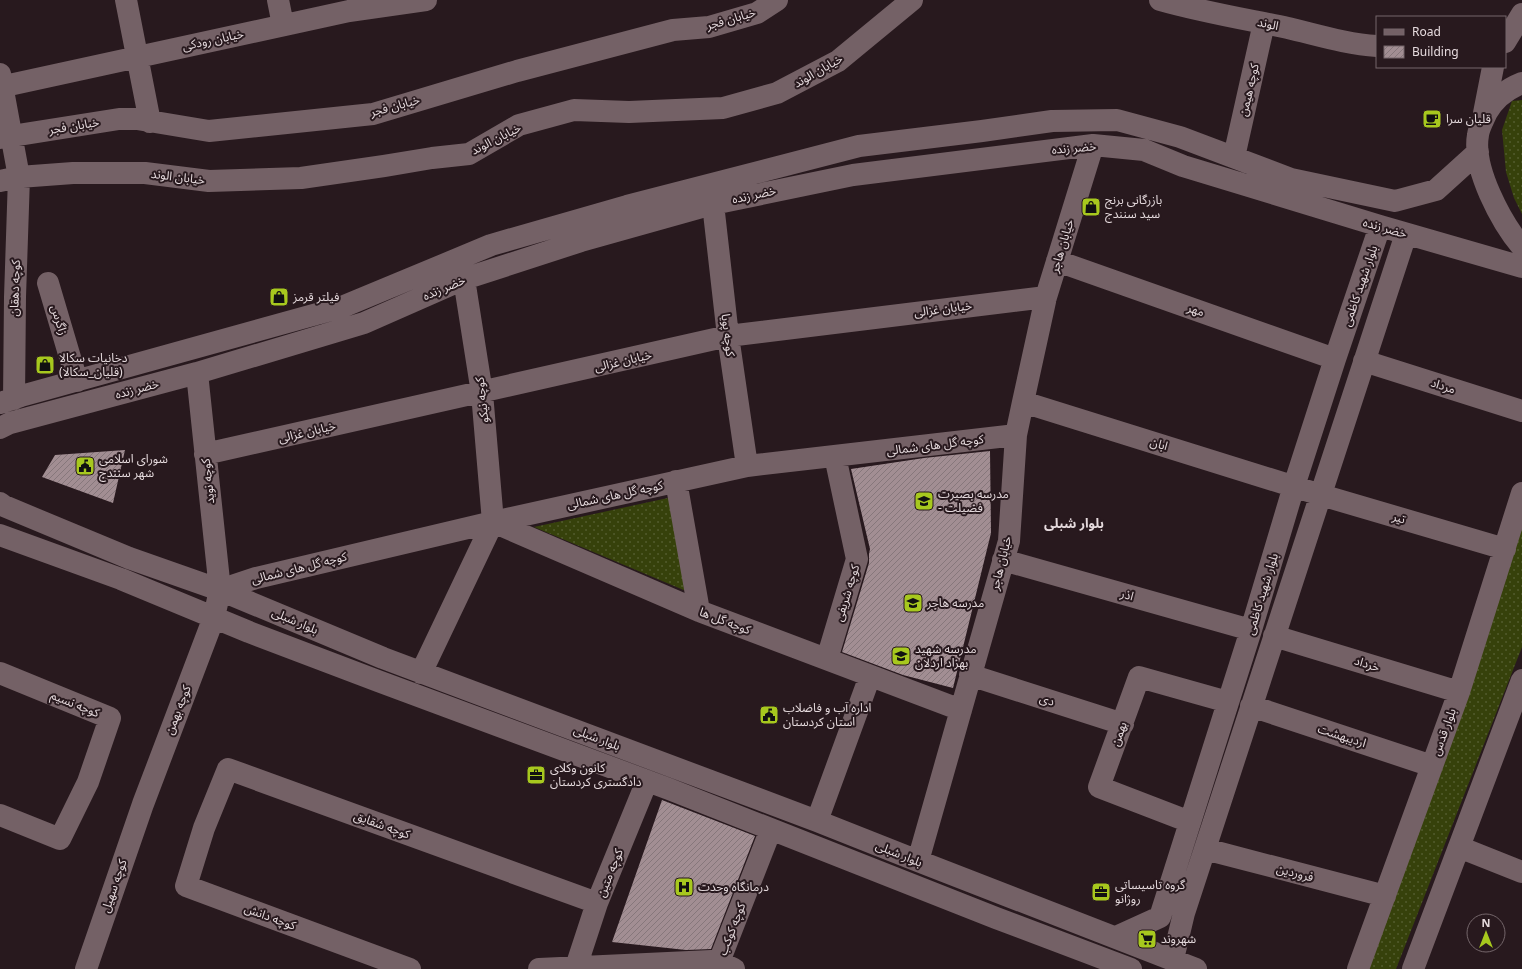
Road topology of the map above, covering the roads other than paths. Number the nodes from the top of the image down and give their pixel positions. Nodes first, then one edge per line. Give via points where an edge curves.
1 (126, 0) edge
2 (278, 0) edge
3 (426, 0) edge
4 (777, 0) edge
5 (912, 0) edge
6 (1160, 0) edge
7 (1522, 14) edge
8 (1264, 24) junction
9 (283, 25) junction
10 (1506, 40) edge
11 (1376, 46) edge
12 (137, 56) junction
13 (1493, 68) edge
14 (1, 82) edge
15 (1522, 83) edge
16 (1482, 121) junction
17 (150, 122) junction
18 (6, 137) edge
19 (1093, 145) junction
20 (1478, 152) junction
21 (1234, 157) junction
22 (10, 179) edge
23 (713, 204) junction
24 (1380, 226) junction
25 (1406, 234) junction
26 (1522, 247) edge
27 (1057, 261) junction
28 (1522, 267) edge
29 (464, 279) junction
30 (48, 283) dead end
31 (1046, 296) junction
32 (728, 336) junction
33 (1335, 358) junction
34 (1364, 361) junction
35 (197, 373) junction
36 (78, 381) junction
37 (482, 393) junction
38 (7, 401) edge
39 (1023, 402) junction
40 (1522, 411) edge
41 (0, 428) edge
42 (1016, 436) junction
43 (206, 454) junction
44 (835, 456) junction
45 (747, 466) junction
46 (676, 481) junction
47 (1294, 486) junction
48 (1522, 493) edge
49 (1320, 495) junction
50 (0, 503) edge
51 (493, 522) junction
52 (0, 535) edge
53 (1504, 549) junction
54 (1003, 560) junction
55 (220, 590) junction
56 (699, 611) junction
57 (214, 617) junction
58 (1251, 630) junction
59 (1274, 636) junction
60 (827, 659) junction
61 (0, 673) edge
62 (422, 673) junction
63 (870, 676) junction
64 (970, 676) junction
65 (1522, 680) edge
66 (1459, 692) junction
67 (1228, 702) junction
68 (1251, 706) junction
69 (961, 710) junction
70 (1123, 724) junction
71 (1432, 766) junction
72 (647, 780) junction
73 (143, 804) joint
74 (0, 815) edge
75 (816, 821) junction
76 (1190, 822) junction
77 (204, 828) joint
78 (771, 829) junction
79 (1459, 847) junction
80 (1204, 849) junction
81 (918, 862) junction
82 (1522, 872) edge
83 (1385, 896) junction
84 (598, 903) junction
85 (1116, 937) junction
86 (1173, 959) junction
87 (718, 965) edge
88 (576, 967) junction
89 (86, 969) edge
90 (410, 969) edge
91 (539, 969) edge
92 (1131, 969) edge
93 (1196, 969) edge
94 (1358, 969) edge
95 (1413, 969) edge

1 - 12 street
2 - 9 street
3 - 9 street, خیابان رودکی via 349,11
4 - 17 street, خیابان فجر via 757,13 709,27 673,30 517,71 373,114 209,131
5 - 22 street, خیابان الوند via 838,61 777,93 723,108 628,112 574,110 519,125 468,154 301,178 209,181 145,173 73,173
6 - 8 street, الوند
7 - 10 street
8 - 11 street, الوند via 1354,44
8 - 21 street, کوچه هیمن
9 - 12 street, خیابان رودکی
12 - 14 street, خیابان رودکی
12 - 17 street
13 - 16 street
14 - 18 street, کوچه دهقان
15 - 16 street via 1501,94
16 - 20 street via 1478,135
17 - 18 street, خیابان فجر via 119,119
18 - 22 street, کوچه دهقان
19 - 23 street, خضر زنده via 853,174
19 - 24 street, خضر زنده via 1144,150 1183,166
19 - 27 street, خیابان هاجر
20 - 21 street, خضر زنده via 1436,190 1395,201 1291,178
20 - 26 street via 1485,183 1498,212
21 - 36 street, خضر زنده via 1180,137 1117,120 1052,120 859,146 627,206 491,245 342,307
22 - 38 street, کوچه دهقان via 15,296
23 - 29 street, خضر زنده via 581,241
23 - 32 street, کوچه پویا
24 - 25 street, خضر زنده
24 - 33 street, بلوار شهید کاظمی
25 - 28 street, خضر زنده
25 - 34 street, بلوار شهید کاظمی
27 - 31 street, خیابان هاجر
27 - 33 street, مهر
29 - 35 street, خضر زنده via 364,323
29 - 37 street, کوچه نیکو
30 - 36 street, زاگرس
31 - 32 street, خیابان غزالی
31 - 39 street, خیابان هاجر
32 - 37 street, خیابان غزالی
32 - 45 street, کوچه پویا
33 - 47 street, بلوار شهید کاظمی
34 - 40 street, مرداد
34 - 49 street, بلوار شهید کاظمی
35 - 41 street, خضر زنده via 10,423
35 - 43 street, کوچه نوید
36 - 38 street, خضر زنده
37 - 43 street, خیابان غزالی
37 - 51 street, کوچه نیکو
39 - 42 street, خیابان هاجر
39 - 47 street, ابان
42 - 44 street, کوچه گل های شمالی
42 - 54 street, خیابان هاجر via 1008,541
43 - 55 street, کوچه نوید
44 - 45 street, کوچه گل های شمالی
44 - 60 street, کوچه شریفی via 857,559
45 - 46 street, کوچه گل های شمالی
46 - 51 street, کوچه گل های شمالی
46 - 56 street
47 - 49 street, تیر
47 - 58 street, بلوار شهید کاظمی
48 - 53 street, بلوار قدس
49 - 53 street, تیر
49 - 59 street, بلوار شهید کاظمی
50 - 55 street, بلوار شبلی via 129,558
51 - 55 street, کوچه گل های شمالی via 256,578
51 - 56 street, کوچه گل ها
51 - 62 street
52 - 57 street, بلوار شبلی via 121,579
53 - 66 street, بلوار قدس
54 - 58 street, اذر
54 - 64 street, خیابان هاجر
55 - 57 street, کوچه نوید
55 - 62 street, بلوار شبلی
56 - 60 street, کوچه گل ها
57 - 72 street, بلوار شبلی via 378,682
57 - 73 street, کوچه بهمن
58 - 67 street, بلوار شهید کاظمی
59 - 66 street, خرداد
59 - 68 street, بلوار شهید کاظمی
60 - 63 street, کوچه گل ها
61 - 74 street, کوچه نسیم via 110,718 88,782 60,838
62 - 75 street, بلوار شبلی
63 - 69 street, کوچه گل ها
63 - 75 street
64 - 69 street, خیابان هاجر
64 - 70 street, دی
65 - 79 street
66 - 71 street, بلوار قدس
67 - 70 street, بهمن via 1139,677
67 - 76 street, بلوار شهید کاظمی
68 - 71 street, اردیبهشت
68 - 80 street, بلوار شهید کاظمی
69 - 81 street, خیابان هاجر
70 - 76 street, بهمن via 1099,787
71 - 83 street, بلوار قدس
72 - 78 street, بلوار شبلی
72 - 84 street, کوچه متین
73 - 89 street, کوچه سهیل
75 - 81 street, بلوار شبلی
76 - 85 street, بلوار شهید کاظمی via 1160,917
77 - 84 street, کوچه شقایق via 228,769
77 - 90 street, کوچه دانش via 186,886
78 - 87 street, کوچه کوکب
78 - 92 street, بلوار شبلی
79 - 82 street
79 - 95 street
80 - 83 street, فروردین
80 - 86 street, بلوار شهید کاظمی
81 - 85 street, بلوار شبلی
83 - 94 street, بلوار قدس
84 - 88 street, کوچه متین
85 - 86 street, بلوار شبلی
86 - 93 street, بلوار شبلی
87 - 88 street
88 - 91 street

